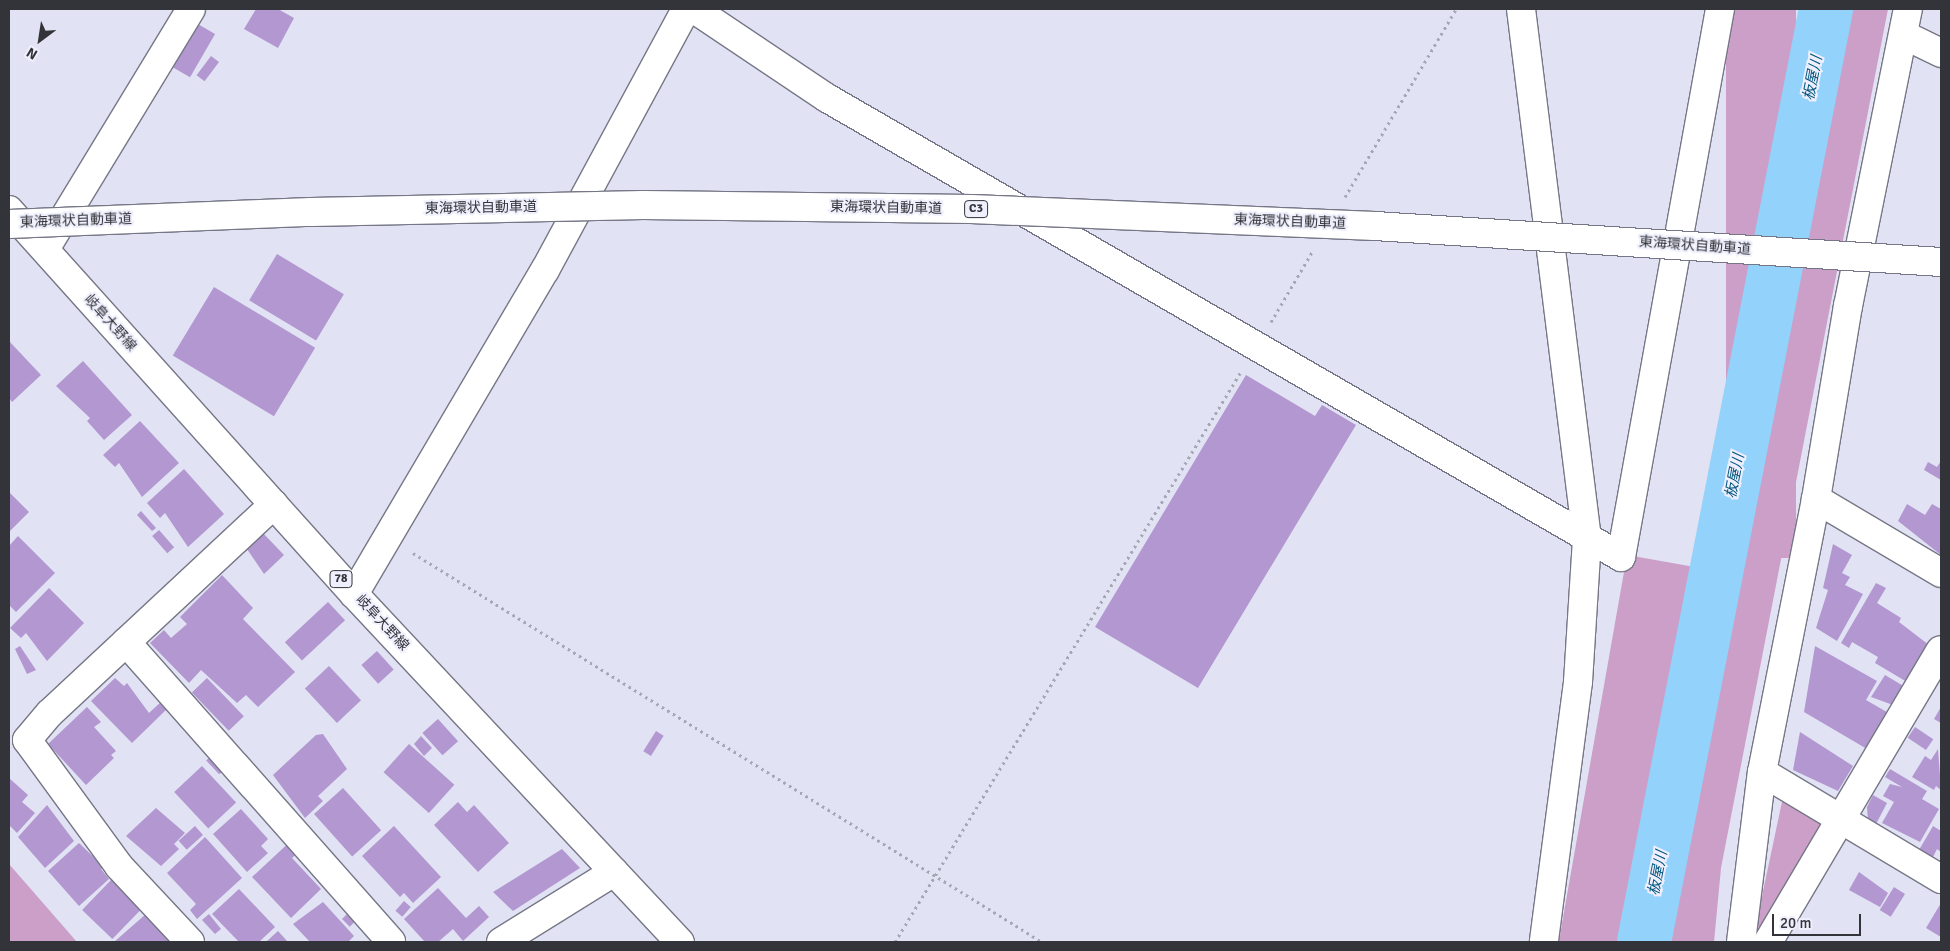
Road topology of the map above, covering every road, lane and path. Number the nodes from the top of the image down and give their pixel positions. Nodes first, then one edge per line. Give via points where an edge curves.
1 (191, 9) edge
2 (686, 9) edge
3 (694, 9) edge
4 (1456, 9) edge
5 (1521, 9) edge
6 (1720, 9) edge
7 (1908, 9) edge
8 (1904, 35) junction
9 (1941, 53) edge
10 (1342, 202) dead end
11 (9, 210) edge
12 (9, 224) edge
13 (1317, 245) dead end
14 (44, 250) junction
15 (1941, 262) edge
16 (1257, 346) junction
17 (1816, 499) junction
18 (274, 504) junction
19 (389, 538) junction
20 (1587, 539) junction
21 (1941, 573) edge
22 (354, 594) junction
23 (126, 642) junction
24 (1941, 650) edge
25 (1762, 772) junction
26 (1841, 822) junction
27 (614, 872) junction
28 (934, 878) junction
29 (1941, 879) edge
30 (190, 942) edge
31 (391, 942) edge
32 (501, 942) edge
33 (680, 942) edge
34 (895, 942) edge
35 (1042, 942) edge
36 (1544, 942) edge
37 (1741, 942) edge
38 (1768, 942) edge

1 - 14 main road
2 - 19 main road via 545,270
3 - 16 main road via 827,98
4 - 10 path
5 - 20 main road
6 - 20 main road via 1621,557
7 - 8 main road
8 - 9 main road
8 - 17 main road via 1848,306
11 - 14 main road, 岐阜大野線 / 78
12 - 15 main road, 東海環状自動車道 / C3, bridge via 311,212 643,205 971,209 1375,226
13 - 16 path
14 - 18 main road, 岐阜大野線 / 78
16 - 20 main road
16 - 28 path
17 - 21 main road
17 - 25 main road
18 - 22 main road, 岐阜大野線 / 78
18 - 23 main road
19 - 22 main road
19 - 28 path
20 - 36 main road via 1578,682
22 - 27 main road, 岐阜大野線 / 78
23 - 30 main road via 50,713 27,740 119,866
23 - 31 main road
24 - 26 main road
25 - 26 main road
25 - 37 main road
26 - 29 main road
26 - 38 main road
27 - 32 main road
27 - 33 main road, 岐阜大野線 / 78
28 - 34 path
28 - 35 path

